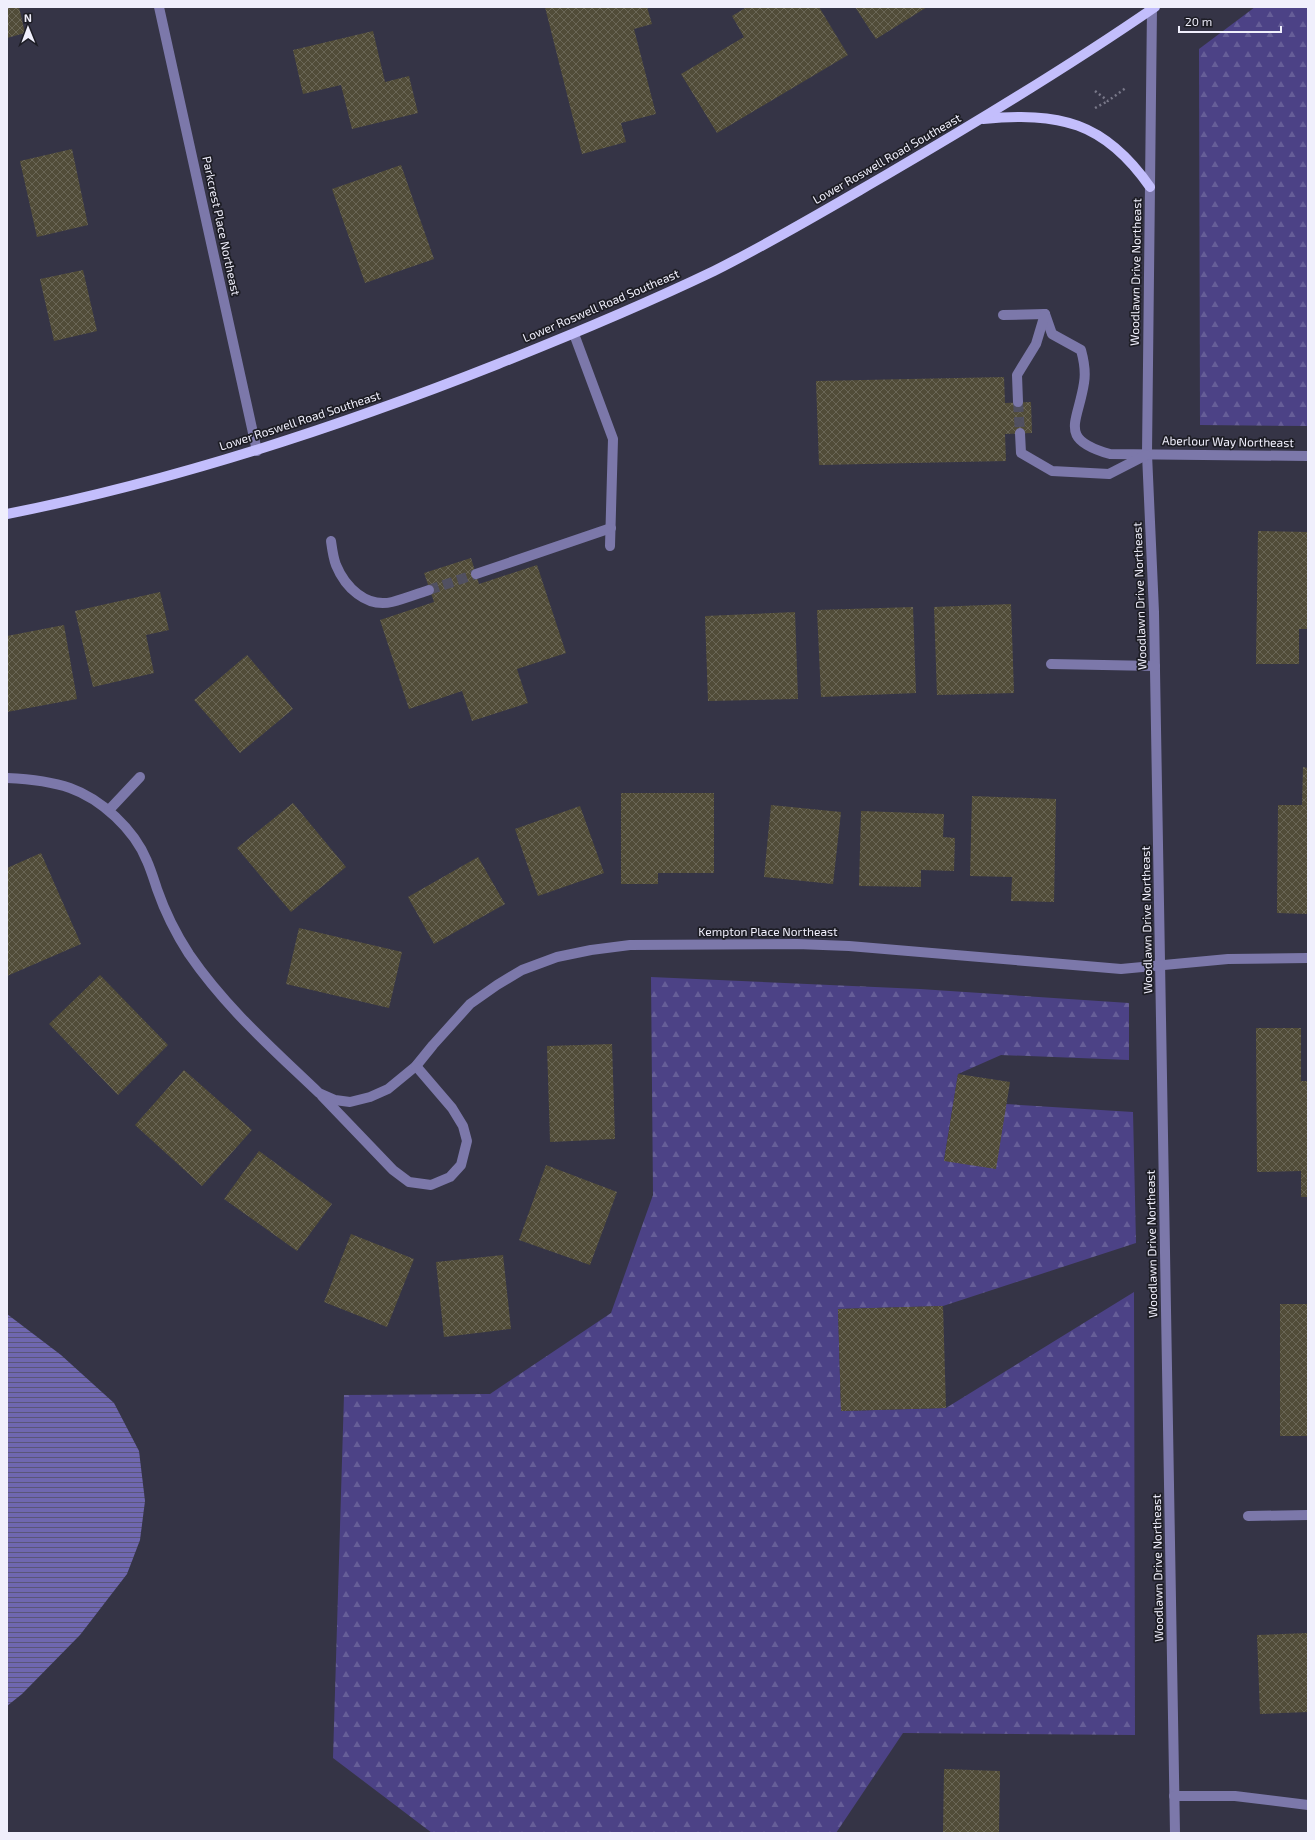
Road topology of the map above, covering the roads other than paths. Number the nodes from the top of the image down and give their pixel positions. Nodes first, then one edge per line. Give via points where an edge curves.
1 (159, 7) edge
2 (1153, 8) edge
3 (981, 119) junction
4 (1150, 187) junction
5 (1045, 314) junction
6 (1003, 315) dead end
7 (574, 334) junction
8 (1018, 402) tunnel mouth
9 (1020, 433) tunnel mouth
10 (257, 451) junction
11 (1147, 454) junction
12 (1308, 456) edge
13 (7, 514) edge
14 (611, 528) junction
15 (331, 541) dead end
16 (610, 546) dead end
17 (476, 574) tunnel mouth
18 (429, 590) tunnel mouth
19 (1051, 664) dead end
20 (1155, 666) junction
21 (140, 776) dead end
22 (7, 778) edge
23 (109, 810) junction
24 (1308, 958) edge
25 (1161, 966) junction
26 (416, 1066) junction
27 (319, 1093) junction
28 (1248, 1516) dead end
29 (1308, 1516) edge
30 (1174, 1796) junction
31 (1308, 1805) edge
32 (1175, 1833) edge

1 - 10 street, Parkcrest Place Northeast
2 - 3 main road, Lower Roswell Road Southeast
2 - 4 street, Woodlawn Drive Northeast
3 - 4 main road via 1016,116 1072,123 1093,132 1114,146 1134,164
3 - 7 main road, Lower Roswell Road Southeast via 824,211 715,270
4 - 11 street, Woodlawn Drive Northeast
5 - 6 street
5 - 8 street via 1036,344 1017,375
5 - 11 street, Aberlour Way Northeast via 1052,334 1081,350 1085,368 1084,384 1074,419 1078,439 1090,448 1110,454
7 - 10 main road, Lower Roswell Road Southeast via 463,378
7 - 14 street via 613,439
9 - 11 street via 1021,452 1052,471 1109,474
10 - 13 main road, Lower Roswell Road Southeast via 70,502
11 - 12 street, Aberlour Way Northeast
11 - 20 street, Woodlawn Drive Northeast
14 - 16 street
14 - 17 street
15 - 18 street via 336,564 344,580 357,595 371,602 390,603
19 - 20 street
20 - 25 street, Woodlawn Drive Northeast
21 - 23 street
22 - 23 street, Kempton Place Northeast via 46,782 71,788
23 - 27 street, Kempton Place Northeast via 136,838 170,921 189,954 242,1020
24 - 25 street, Kempton Place Northeast via 1228,959
25 - 26 street, Kempton Place Northeast via 1121,969 850,946 797,944 630,945 591,950 557,957 522,970 497,985 470,1004
25 - 30 street, Woodlawn Drive Northeast
26 - 27 street, Kempton Place Northeast via 388,1089 370,1097 350,1102 335,1100
26 - 27 street, Kempton Place Northeast via 452,1108 463,1126 467,1141 462,1165 450,1177 431,1185 409,1182 393,1170
28 - 29 street
30 - 31 street via 1236,1796
30 - 32 street, Woodlawn Drive Northeast

